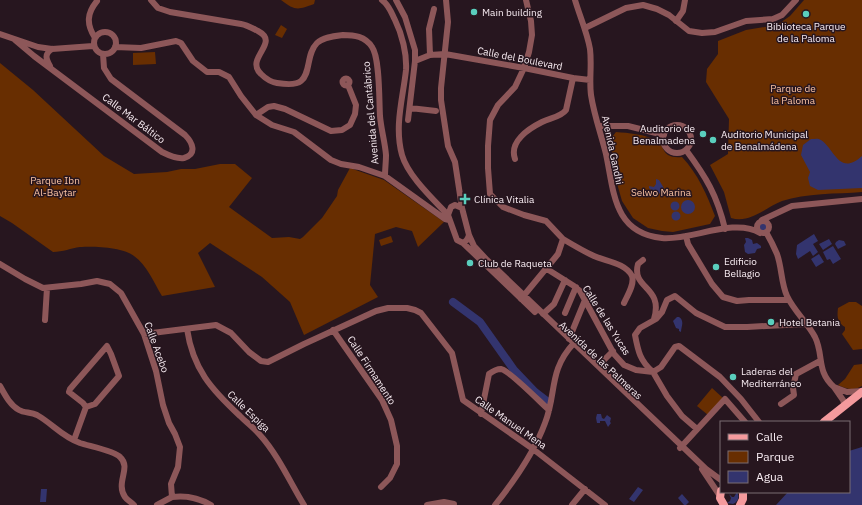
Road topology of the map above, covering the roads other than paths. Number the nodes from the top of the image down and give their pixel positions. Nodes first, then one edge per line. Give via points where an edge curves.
1 (98, 0) edge
2 (151, 0) edge
3 (382, 0) edge
4 (396, 0) edge
5 (446, 0) edge
6 (526, 0) edge
7 (575, 0) edge
8 (685, 0) edge
9 (796, 0) edge
10 (434, 9) dead end
11 (676, 21) junction
12 (585, 28) junction
13 (0, 34) edge
14 (95, 38) junction
15 (15, 40) junction
16 (93, 46) junction
17 (115, 47) junction
18 (52, 49) junction
19 (103, 54) junction
20 (445, 54) junction
21 (430, 55) junction
22 (415, 61) junction
23 (50, 68) junction
24 (524, 68) junction
25 (573, 78) junction
26 (590, 80) junction
27 (348, 85) dead end
28 (410, 108) junction
29 (436, 111) dead end
30 (256, 115) junction
31 (408, 120) dead end
32 (599, 126) junction
33 (664, 135) junction
34 (686, 150) junction
35 (515, 159) dead end
36 (385, 176) junction
37 (460, 196) junction
38 (432, 198) junction
39 (862, 199) edge
40 (426, 206) junction
41 (453, 206) junction
42 (462, 208) junction
43 (448, 218) junction
44 (762, 222) junction
45 (746, 228) junction
46 (725, 229) junction
47 (763, 232) junction
48 (470, 235) junction
49 (686, 236) junction
50 (563, 239) junction
51 (463, 243) junction
52 (643, 260) dead end
53 (0, 264) edge
54 (546, 269) junction
55 (565, 280) junction
56 (576, 287) junction
57 (47, 288) junction
58 (523, 298) junction
59 (585, 300) junction
60 (789, 300) junction
61 (624, 303) dead end
62 (565, 313) dead end
63 (543, 314) junction
64 (45, 320) dead end
65 (654, 320) junction
66 (805, 324) junction
67 (187, 329) junction
68 (333, 330) junction
69 (144, 334) junction
70 (571, 342) junction
71 (613, 351) junction
72 (820, 360) junction
73 (598, 366) junction
74 (653, 372) junction
75 (0, 386) edge
76 (834, 387) junction
77 (862, 392) edge
78 (862, 398) edge
79 (781, 404) dead end
80 (845, 406) junction
81 (86, 407) junction
82 (549, 410) junction
83 (481, 414) junction
84 (744, 421) edge
85 (758, 421) edge
86 (825, 421) edge
87 (834, 421) edge
88 (698, 427) junction
89 (74, 440) junction
90 (681, 447) junction
91 (533, 449) junction
92 (720, 479) edge
93 (381, 487) dead end
94 (585, 489) junction
95 (744, 493) edge
96 (172, 497) junction
97 (721, 499) edge
98 (454, 504) edge
99 (134, 505) edge
100 (157, 505) edge
101 (212, 505) edge
102 (304, 505) edge
103 (426, 505) edge
104 (496, 505) edge
105 (572, 505) edge
106 (605, 505) edge
107 (740, 505) edge

1 - 14 street via 89,15 89,25
2 - 36 street, Avenida del Cantábrico via 158,8 170,12 247,25 262,33 266,42 256,67 264,77 276,83 301,82 306,72 308,57 317,43 325,39 354,35 368,42 376,60 386,155
3 - 38 street via 388,4 404,47 406,69 399,124 402,154 410,172
4 - 22 street via 410,32
5 - 20 street via 448,22
6 - 24 street via 532,34
7 - 12 street, Avenida Gandhi
8 - 11 street via 683,11
9 - 11 street via 782,15 773,20 746,21 715,32 689,31
10 - 21 street via 429,29
11 - 12 street via 657,9 647,5 636,5
12 - 26 street, Avenida Gandhi via 591,60
13 - 15 street
14 - 16 street
14 - 17 street via 101,33 108,33 114,37
15 - 18 street
15 - 23 street
16 - 18 street
16 - 19 street
17 - 19 street via 110,53
17 - 30 street via 141,48 176,41 181,43 193,61 207,72 219,72 229,77
18 - 23 street via 46,55
19 - 23 street, Calle Mar Báltico via 104,68 111,79 191,140 193,149 184,158 162,152
20 - 21 street, Calle del Boulevard
20 - 24 street, Calle del Boulevard
20 - 37 street via 440,88 441,100 448,146 455,162
21 - 22 street, Calle del Boulevard
22 - 28 street
24 - 25 street, Calle del Boulevard
24 - 50 street via 514,87 498,105 490,120 490,194 503,207 546,221
25 - 26 street, Calle del Boulevard
25 - 35 street via 564,114 541,122 523,134 516,143
26 - 32 street, Avenida Gandhi via 593,106
27 - 30 street via 356,105 356,114 350,125 342,130 331,131 286,109 274,106
28 - 29 street
28 - 31 street
30 - 36 street via 272,126 294,132 331,160
32 - 33 street via 628,126
32 - 49 street, Avenida Gandhi via 612,191 628,223 641,233 660,238
33 - 34 street via 665,147 671,152
33 - 34 street via 671,126 684,127 688,130 691,142
34 - 46 street via 708,181
36 - 40 street
37 - 41 street
37 - 42 street
38 - 40 street
38 - 41 street
38 - 43 street
39 - 44 street via 792,206
40 - 43 street via 445,219
41 - 42 street
41 - 43 street
42 - 48 street, Avenida de las Palmeras
43 - 51 street, Avenida de las Palmeras via 456,238
44 - 45 street, Avenida Gandhi
44 - 47 street via 757,228
44 - 47 street via 769,229
45 - 46 street, Avenida Gandhi
45 - 47 street, Avenida Gandhi
46 - 49 street, Avenida Gandhi
47 - 60 street via 777,255 782,282
48 - 51 street
48 - 58 street, Avenida de las Palmeras via 479,252
49 - 60 street via 688,244 712,284 723,297 737,301
50 - 54 street via 558,254
50 - 61 street via 627,271 632,277 633,284
51 - 58 street, Avenida de las Palmeras
52 - 65 street via 638,264 637,273 640,282 650,290 655,300
53 - 57 street, Calle Acebo
54 - 55 street, Calle de las Yucas
54 - 58 street
55 - 56 street, Calle de las Yucas
55 - 63 street via 554,304
56 - 59 street, Calle de las Yucas
56 - 62 street
57 - 64 street
57 - 69 street, Calle Acebo via 96,280 110,284 121,293
58 - 63 street, Avenida de las Palmeras
58 - 70 street, Avenida de las Palmeras
59 - 70 street
59 - 71 street, Calle de las Yucas
60 - 66 street
63 - 70 street, Avenida de las Palmeras
65 - 66 street via 662,312 667,300 675,296 696,314 725,327
65 - 74 street via 640,328 635,335 641,359
66 - 72 street via 815,337
67 - 68 street, Calle Manuel Mena via 216,325 230,333 261,361 268,362
67 - 69 street, Calle Manuel Mena
67 - 102 street, Calle Espiga via 193,357 203,375 217,395 260,434
68 - 83 street, Calle Manuel Mena via 384,308 403,307 415,310 423,316 452,353 463,400
68 - 93 street, Calle Firmamento via 382,400 391,420 397,446 397,464 390,478
69 - 96 street, Calle Acebo via 156,371 163,405 180,447 178,467 171,484
70 - 73 street, Avenida de las Palmeras
70 - 82 street via 556,371
70 - 90 street, Avenida de las Palmeras
71 - 73 street
71 - 74 street, Calle de las Yucas via 624,365 636,370
72 - 76 street via 828,381
72 - 79 street via 796,374 794,395
73 - 90 street, Avenida de las Palmeras
74 - 85 street via 675,347 679,346 720,377
74 - 88 street via 682,416
75 - 89 street via 8,400 19,410 36,415 62,435
76 - 77 street via 847,392
76 - 80 street
77 - 80 main road
78 - 87 main road
80 - 86 main road
81 - 81 street via 95,404 118,376 107,346 70,389 69,392
81 - 89 street
82 - 83 street via 502,369 489,374
82 - 91 street
83 - 91 street, Calle Manuel Mena
84 - 88 street via 725,399
88 - 90 street
89 - 99 street via 119,455 125,467 121,480 122,488 125,496
90 - 92 street, Avenida de las Palmeras
90 - 97 street, Avenida de las Palmeras via 705,472
91 - 94 street, Calle Manuel Mena
91 - 104 street
94 - 105 street
94 - 106 street, Calle Manuel Mena
95 - 107 main road
96 - 100 street
96 - 101 street via 182,495 201,499
98 - 103 street via 444,502

